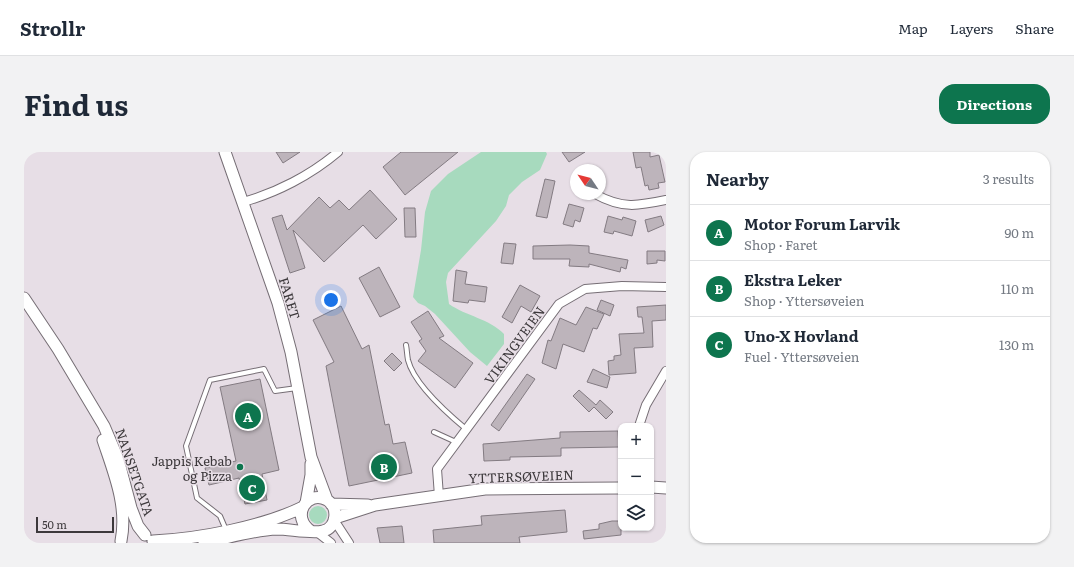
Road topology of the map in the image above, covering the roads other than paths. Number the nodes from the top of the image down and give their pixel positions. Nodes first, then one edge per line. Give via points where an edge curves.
1 (225, 152) edge
2 (338, 152) edge
3 (605, 200) edge
4 (666, 200) edge
5 (243, 202) junction
6 (666, 287) edge
7 (24, 298) edge
8 (406, 345) dead end
9 (666, 371) edge
10 (298, 388) junction
11 (87, 396) junction
12 (640, 423) edge
13 (466, 430) junction
14 (434, 432) dead end
15 (457, 443) junction
16 (311, 457) junction
17 (618, 488) edge
18 (654, 488) edge
19 (666, 488) edge
20 (439, 496) junction
21 (329, 502) junction
22 (305, 505) junction
23 (375, 505) junction
24 (335, 519) junction
25 (226, 530) junction
26 (314, 531) junction
27 (151, 540) edge
28 (120, 542) edge
29 (204, 543) edge
30 (331, 543) edge
31 (349, 543) edge

1 - 5 main road, FARET
2 - 5 street via 295,181
3 - 4 street via 636,206
5 - 10 main road, FARET via 278,303
6 - 13 street, VIKINGVEIEN via 622,286 585,289 559,304
7 - 11 main road, NANSETGATA
8 - 13 lane via 408,361 431,397
9 - 12 street via 646,405
10 - 16 main road, FARET
10 - 25 lane via 275,391 264,369 210,380 186,446 197,498 220,516
11 - 27 main road, NANSETGATA via 104,426 118,459 138,526
11 - 28 main road, NANSETGATA via 123,509
13 - 15 street, VIKINGVEIEN
14 - 15 lane
15 - 20 street, VIKINGVEIEN via 438,469
16 - 21 main road, FARET
16 - 22 main road, FARET via 311,475
17 - 20 main road, YTTERSØVEIEN via 485,489
18 - 19 main road
20 - 23 main road, YTTERSØVEIEN
21 - 22 main road via 316,498
21 - 23 main road, YTTERSØVEIEN
21 - 24 main road via 334,509
22 - 25 main road via 274,520
22 - 26 main road via 301,512 303,523
23 - 24 main road, YTTERSØVEIEN
24 - 26 main road via 328,529
24 - 31 street
25 - 27 main road via 189,538
26 - 29 main road via 266,530
26 - 30 street
27 - 28 main road via 130,534

